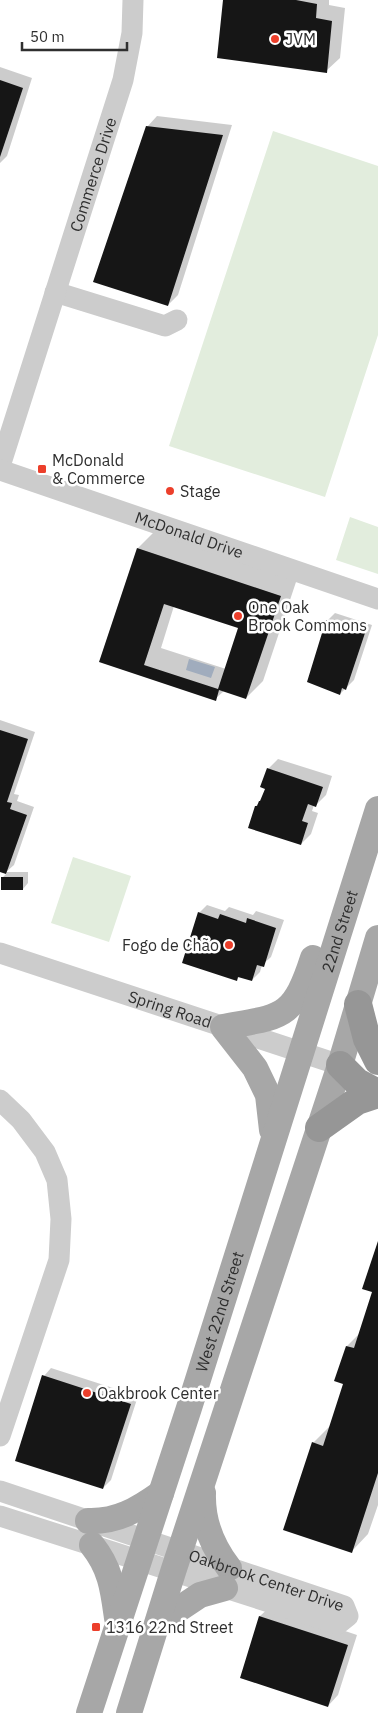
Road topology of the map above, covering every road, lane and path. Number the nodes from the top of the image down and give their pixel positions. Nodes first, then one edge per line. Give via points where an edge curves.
1 (133, 0) edge
2 (56, 292) junction
3 (177, 320) dead end
4 (0, 468) edge
5 (378, 599) edge
6 (378, 809) edge
7 (357, 874) junction
8 (378, 938) edge
9 (0, 953) edge
10 (358, 1004) junction
11 (223, 1027) junction
12 (300, 1052) junction
13 (378, 1061) edge
14 (340, 1065) junction
15 (378, 1071) edge
16 (378, 1094) edge
17 (0, 1100) edge
18 (319, 1128) junction
19 (273, 1138) junction
20 (0, 1436) edge
21 (203, 1483) junction
22 (0, 1491) edge
23 (161, 1493) junction
24 (0, 1516) edge
25 (90, 1533) junction
26 (142, 1550) junction
27 (177, 1562) junction
28 (227, 1578) junction
29 (158, 1622) junction
30 (118, 1623) junction
31 (90, 1713) edge
32 (130, 1713) edge

1 - 2 street, Commerce Drive via 132,33 125,74
2 - 3 street via 165,326
2 - 4 street, Commerce Drive
4 - 5 street, McDonald Drive
6 - 7 main road, 22nd Street
7 - 11 main road via 340,891 323,924 306,978 284,1013
7 - 12 main road, 22nd Street
8 - 10 main road
9 - 11 street, Spring Road
10 - 13 highway via 367,1039
10 - 14 main road
11 - 12 street, Spring Road
11 - 19 main road via 255,1068 268,1095
12 - 14 street, Spring Road
12 - 19 main road, West 22nd Street
14 - 15 highway
14 - 16 highway via 357,1082
14 - 18 main road
16 - 18 highway via 356,1101
17 - 20 street via 22,1120 45,1152 57,1180 62,1219 59,1260
18 - 21 main road
19 - 23 main road, West 22nd Street
21 - 27 main road
21 - 28 main road via 202,1509
22 - 25 street, Oakbrook Center Drive
23 - 25 main road via 138,1509 105,1521
23 - 26 main road, West 22nd Street
24 - 25 street, Oakbrook Center Drive
25 - 26 street, Oakbrook Center Drive
25 - 30 main road via 109,1574
26 - 27 street, Oakbrook Center Drive
26 - 30 main road, West 22nd Street
27 - 28 street, Oakbrook Center Drive
27 - 29 main road
28 - 29 main road
29 - 32 main road
30 - 31 main road, West 22nd Street

